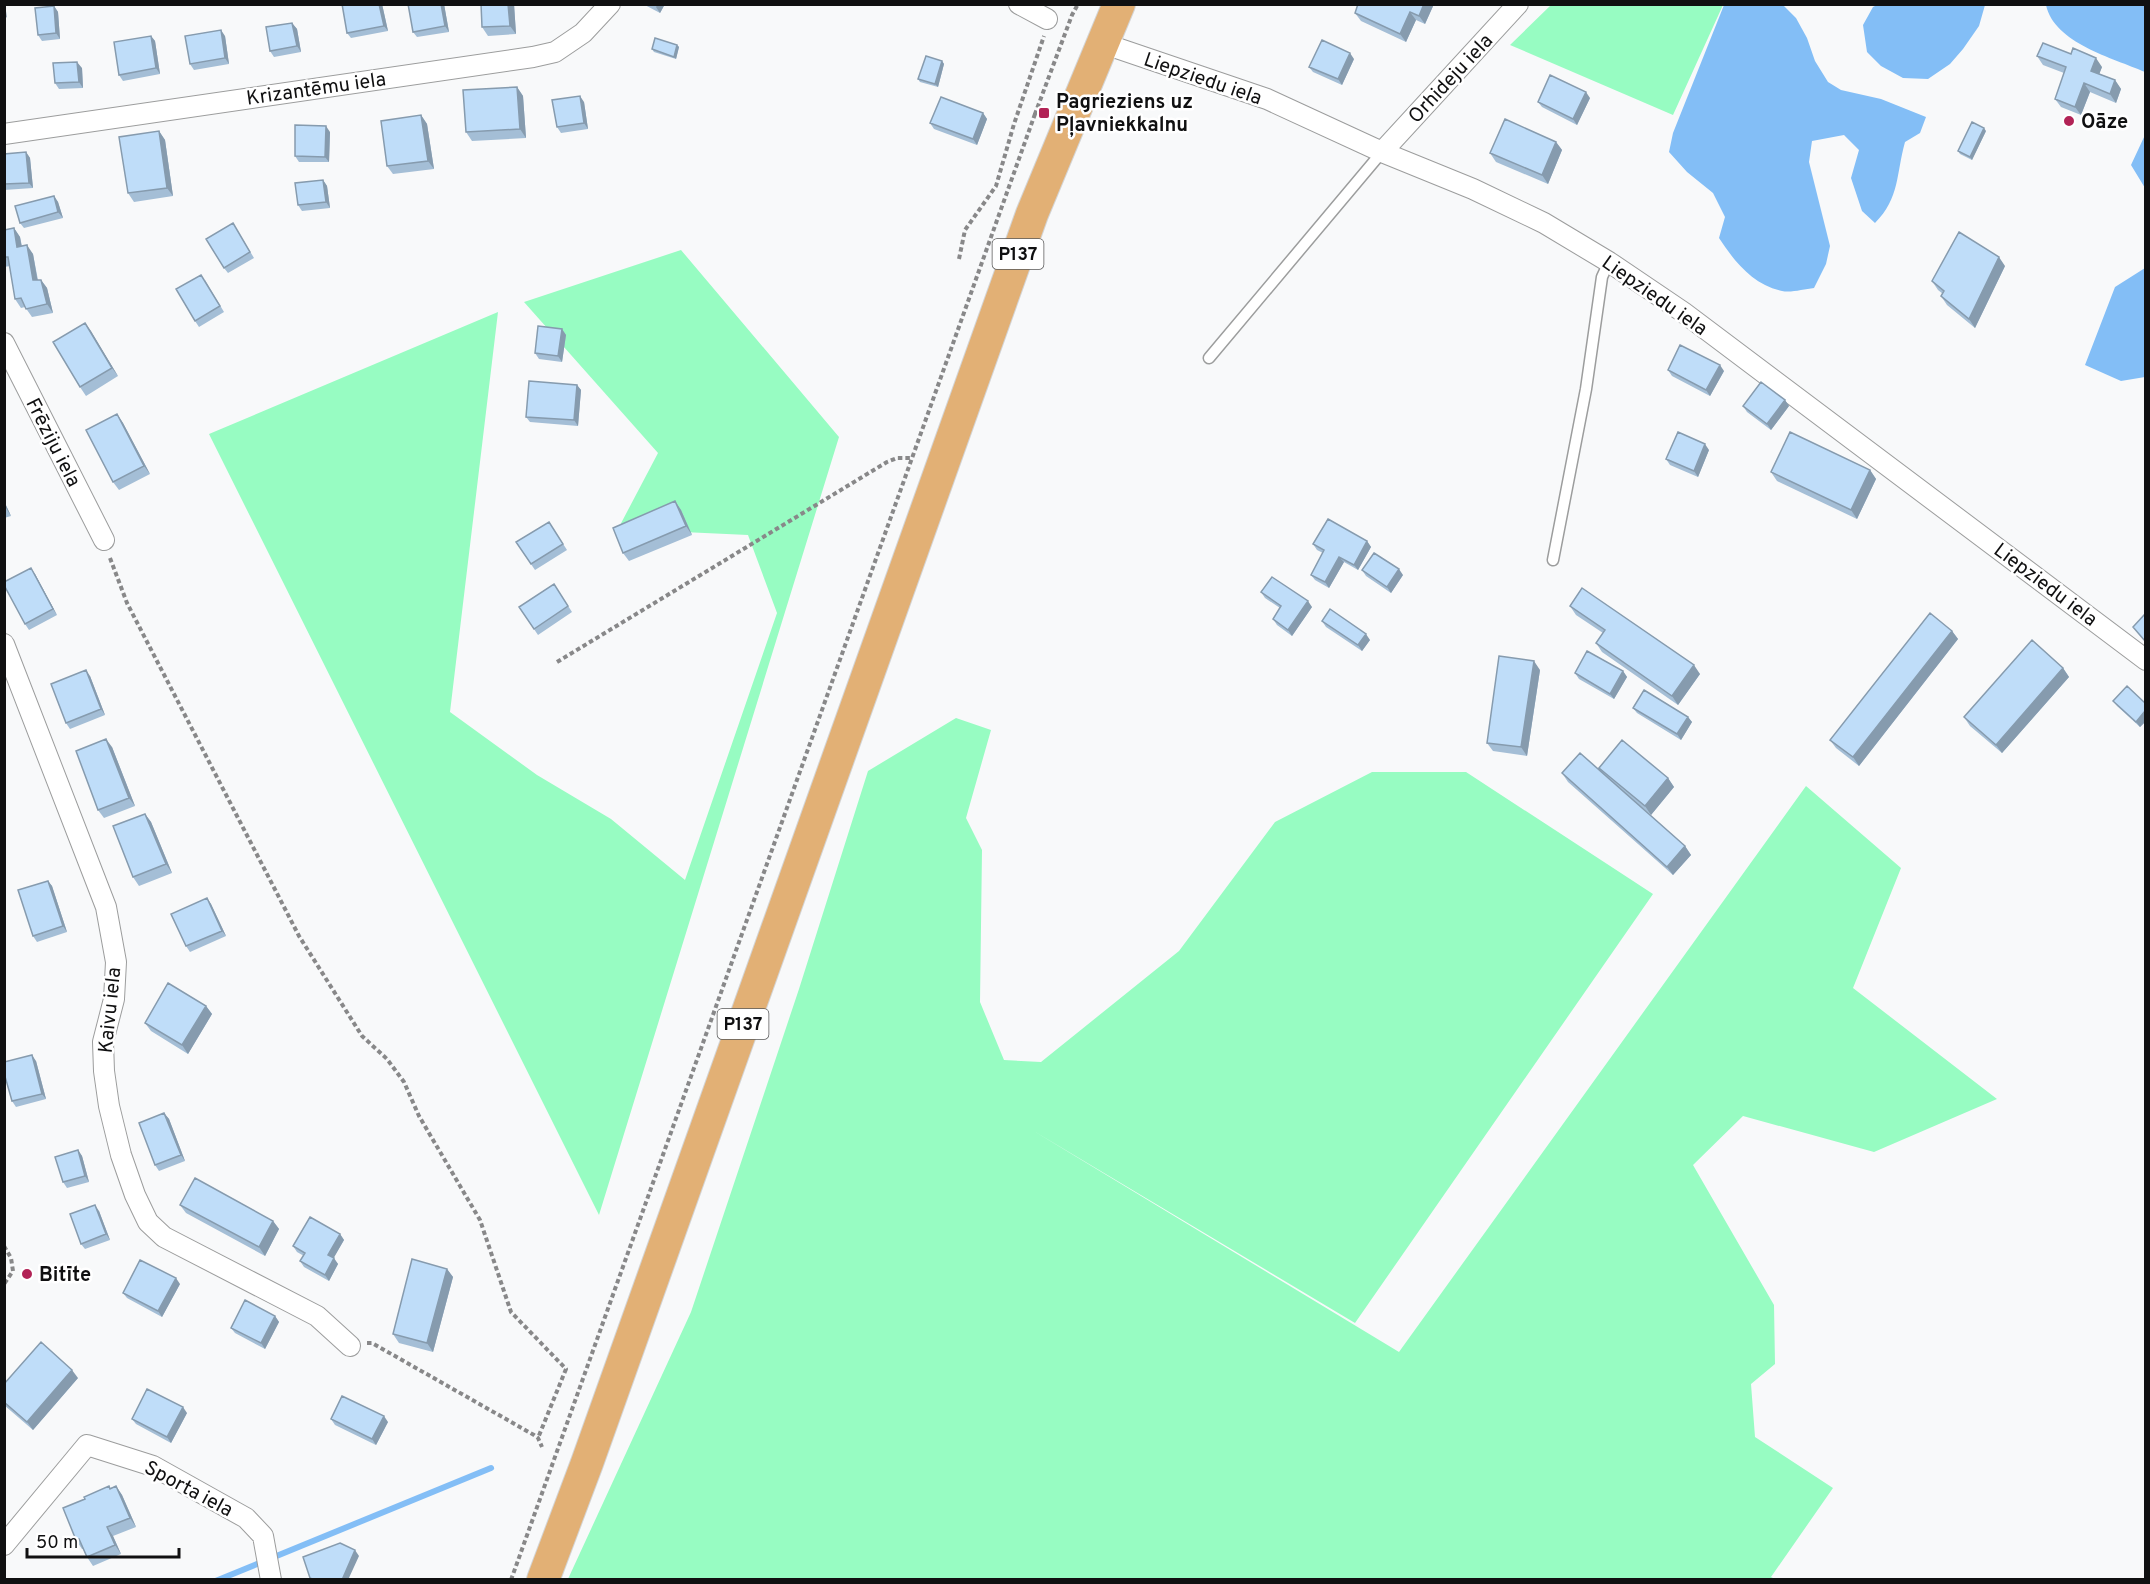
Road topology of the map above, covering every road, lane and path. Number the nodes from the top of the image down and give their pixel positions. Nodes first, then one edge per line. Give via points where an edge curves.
1 (610, 4) edge
2 (1018, 4) edge
3 (1078, 4) edge
4 (1119, 4) edge
5 (1518, 4) edge
6 (1047, 19) joint
7 (1102, 43) junction
8 (1035, 114) junction
9 (1043, 116) dead end
10 (4, 134) edge
11 (1382, 152) junction
12 (959, 259) dead end
13 (1609, 262) junction
14 (4, 344) edge
15 (1209, 358) dead end
16 (912, 458) junction
17 (941, 468) junction
18 (104, 540) joint
19 (1553, 560) dead end
20 (4, 644) edge
21 (2145, 660) edge
22 (557, 662) dead end
23 (4, 1246) edge
24 (4, 1284) edge
25 (350, 1346) joint
26 (538, 1438) junction
27 (542, 1447) dead end
28 (4, 1545) edge
29 (271, 1580) edge
30 (511, 1580) edge
31 (543, 1580) edge

1 - 10 street, Krizantēmu iela via 583,33 555,52 533,57
2 - 6 street
3 - 8 path
4 - 7 main road, P137
5 - 11 street, Orhideju iela
6 - 12 path via 996,186 965,230
7 - 11 street, Liepziedu iela via 1267,99
7 - 17 main road, P137 via 1032,214
8 - 9 path
8 - 16 path
11 - 13 street, Liepziedu iela via 1534,218
11 - 15 lane
13 - 19 lane via 1602,277 1586,389
13 - 21 street, Liepziedu iela via 1683,312
14 - 18 street, Frēziju iela
16 - 17 path
16 - 22 path via 887,462
16 - 30 path
17 - 31 main road, P137
18 - 26 path via 127,603 299,936 362,1036 404,1082 419,1116 480,1220 511,1312 566,1369
20 - 25 street, Kaivu iela via 106,907 116,962 114,999 103,1042 104,1071 121,1155 148,1222 164,1237 317,1316
23 - 24 path via 13,1271
25 - 26 path via 372,1343
26 - 27 path
28 - 29 street, Sporta iela via 87,1445 153,1466 246,1518 263,1536

